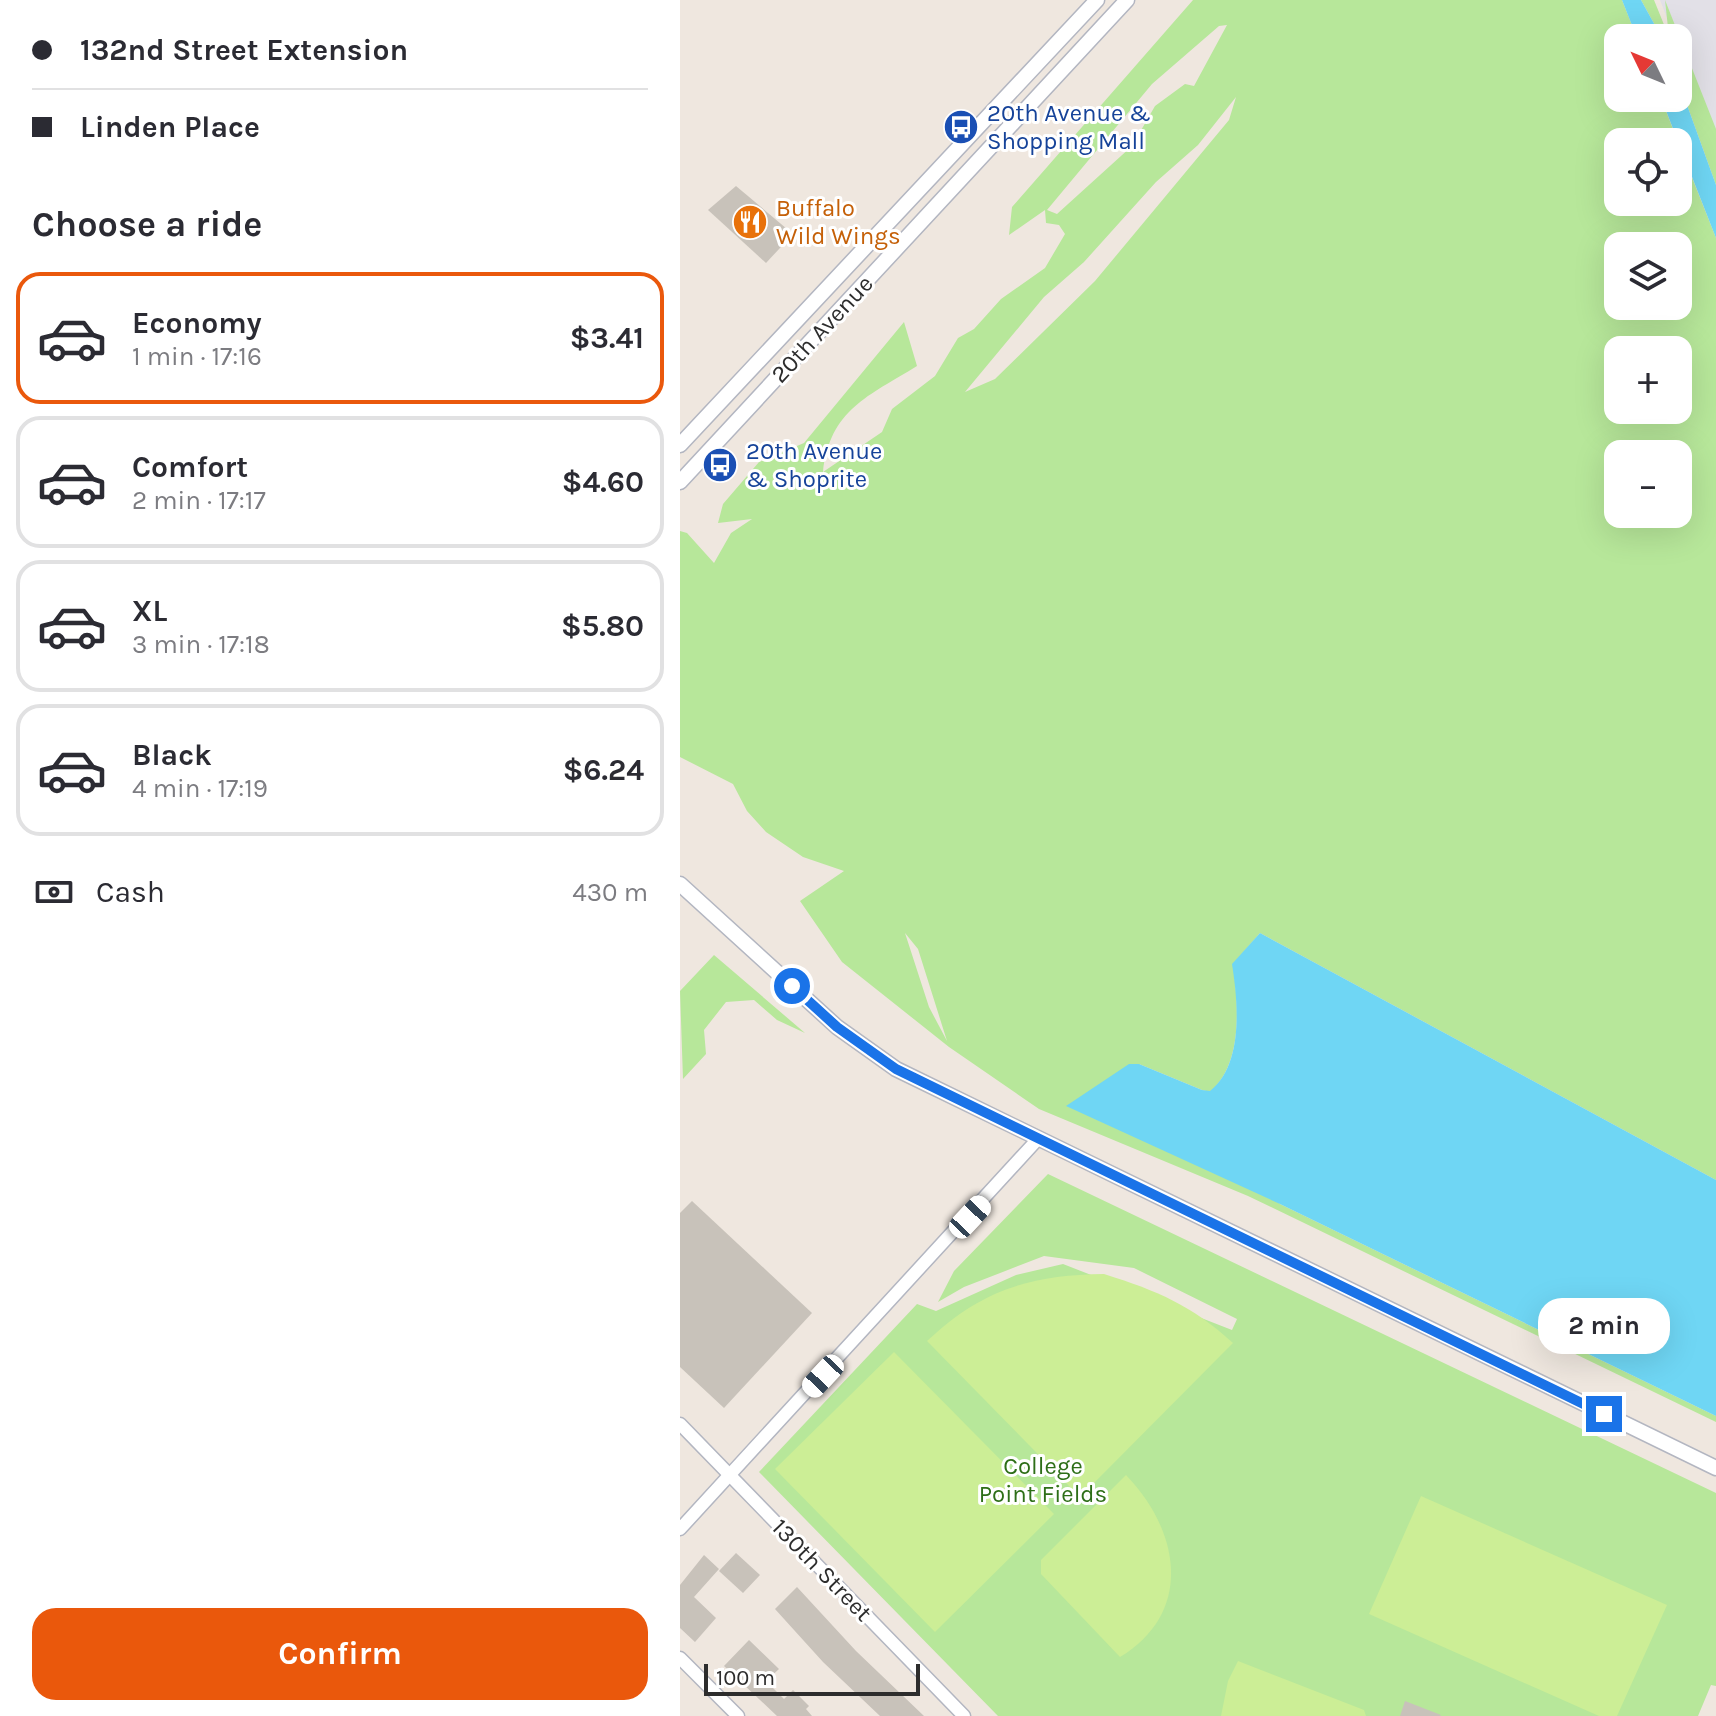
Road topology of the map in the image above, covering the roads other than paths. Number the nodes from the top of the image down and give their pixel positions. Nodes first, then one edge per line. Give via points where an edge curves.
1 (1097, 0) edge
2 (1127, 0) edge
3 (680, 445) edge
4 (680, 482) edge
5 (680, 884) edge
6 (1037, 1140) junction
7 (680, 1424) edge
8 (1716, 1468) edge
9 (730, 1476) junction
10 (680, 1529) edge
11 (680, 1658) edge
12 (738, 1716) edge
13 (964, 1716) edge

1 - 3 street, 20th Avenue
2 - 4 street, 20th Avenue
5 - 6 street via 837,1027 896,1069
6 - 8 street
6 - 9 street
7 - 9 street, 130th Street
9 - 10 street
9 - 13 street, 130th Street
11 - 12 street

